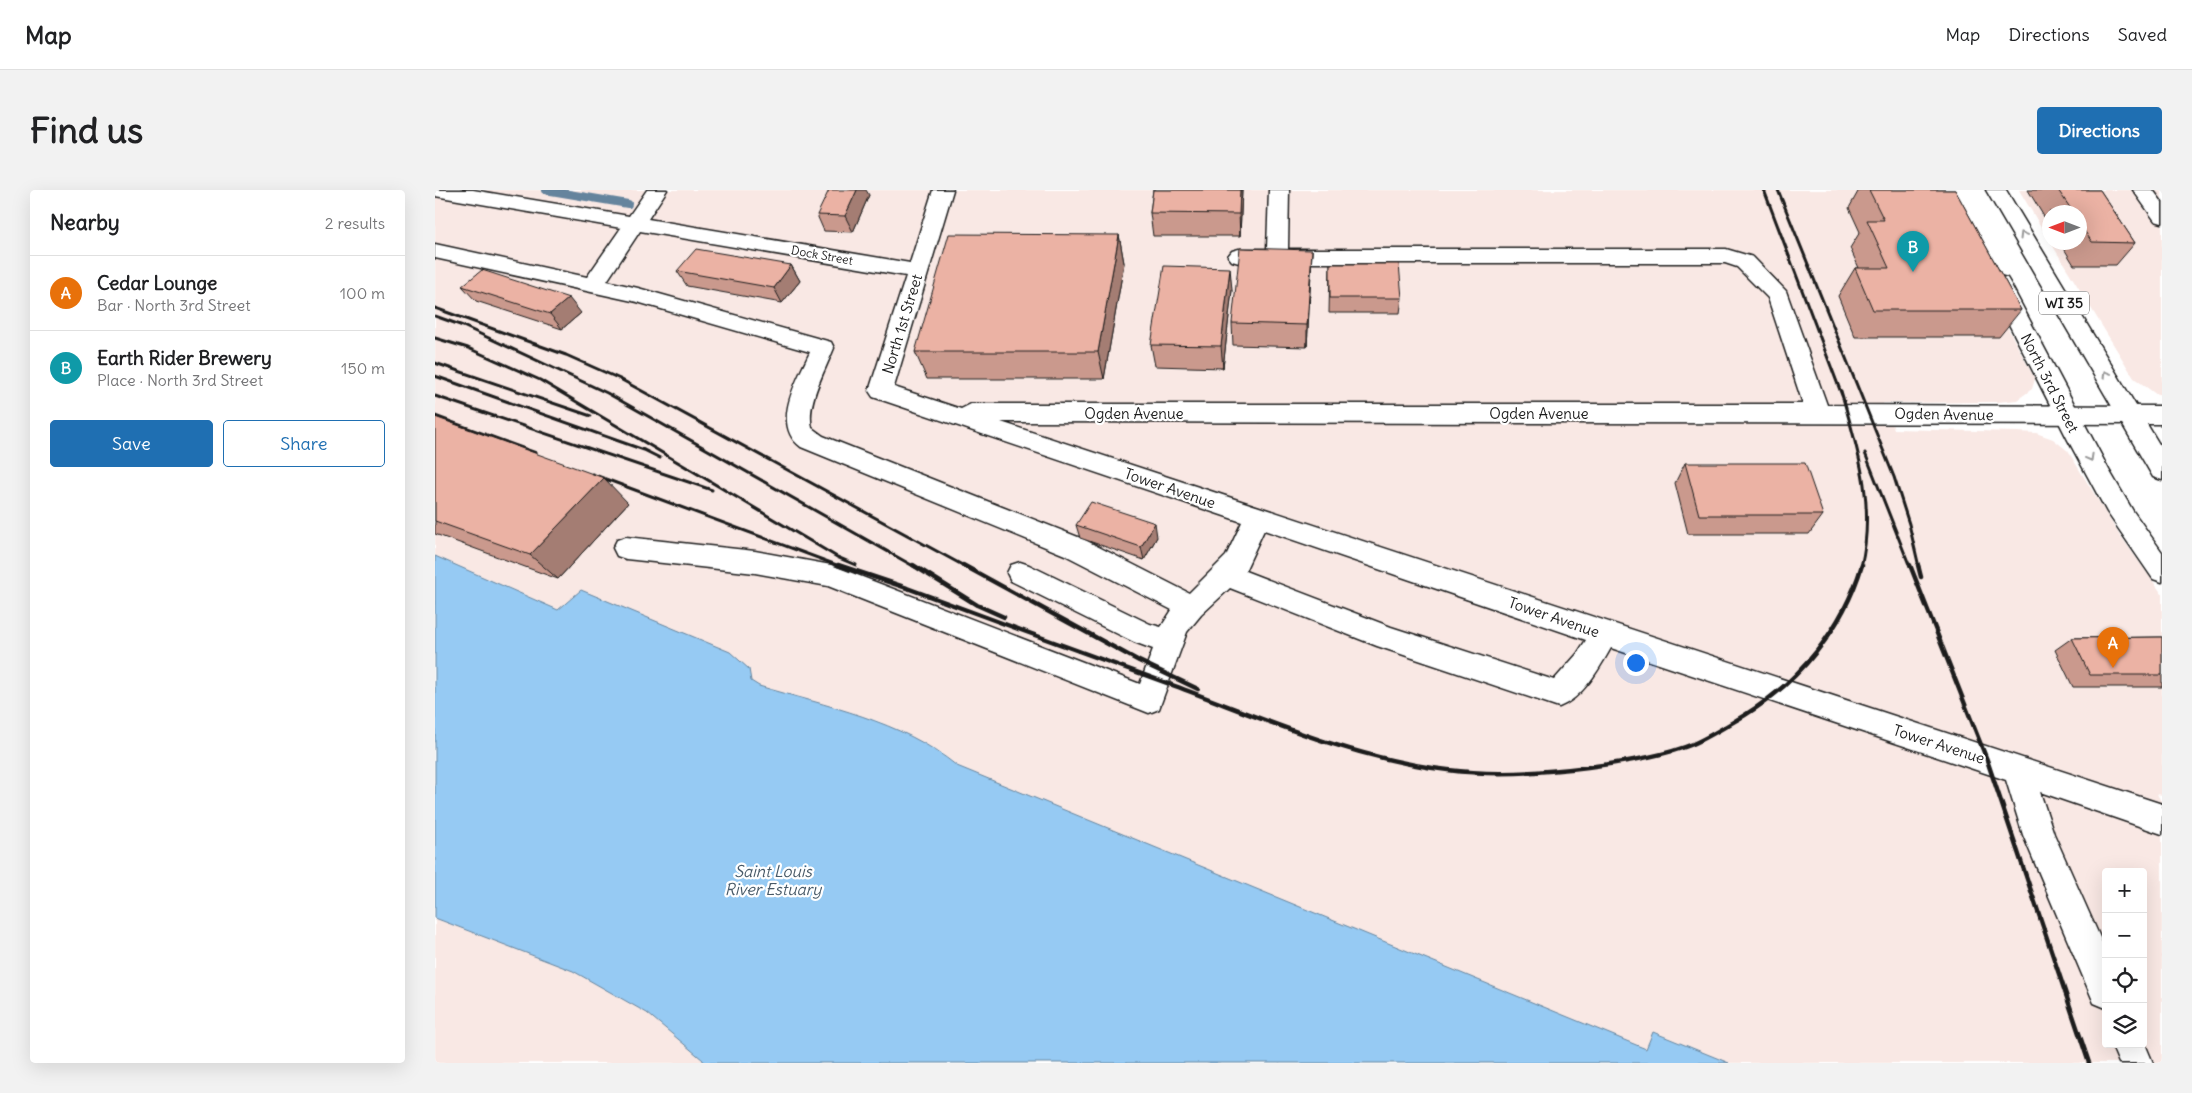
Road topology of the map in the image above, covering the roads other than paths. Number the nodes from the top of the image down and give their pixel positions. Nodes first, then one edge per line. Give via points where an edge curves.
1 (435, 190) edge
2 (657, 190) edge
3 (943, 190) edge
4 (1279, 190) edge
5 (1996, 190) edge
6 (2143, 190) edge
7 (2162, 216) edge
8 (634, 224) junction
9 (435, 251) edge
10 (1239, 256) edge
11 (1277, 256) junction
12 (928, 260) junction
13 (1991, 268) edge
14 (593, 285) junction
15 (947, 413) junction
16 (1818, 413) junction
17 (2162, 415) edge
18 (2066, 416) junction
19 (2131, 416) junction
20 (2162, 470) edge
21 (1257, 517) junction
22 (626, 548) dead end
23 (2162, 571) edge
24 (1020, 572) dead end
25 (1226, 575) junction
26 (1191, 607) junction
27 (1605, 634) junction
28 (1169, 641) junction
29 (2019, 770) junction
30 (2162, 819) edge
31 (2102, 982) edge
32 (2130, 1048) edge
33 (2136, 1063) edge

1 - 8 street, Dock Street
2 - 8 street
3 - 12 street, North 1st Street
4 - 11 street
19 -> 5 street, WI 35
6 - 7 street
8 - 12 street, Dock Street via 727,239
8 - 14 street
9 - 14 street
10 - 11 street
11 - 16 street via 1726,256 1745,262 1777,296
12 - 15 street, North 1st Street via 881,391
13 - 18 street, North 3rd Street / WI 35
14 - 26 street via 823,348 797,416 804,436 833,451 1074,547
15 - 16 street, Ogden Avenue
15 - 21 street, Tower Avenue
16 - 18 street, Ogden Avenue
17 - 19 street, Ogden Avenue
18 - 19 street, Ogden Avenue
18 -> 23 street, North 3rd Street / WI 35 via 2127,524
19 - 20 street, WI 35
21 - 25 street via 1241,554
21 - 27 street, Tower Avenue
22 - 28 street via 831,576 1149,700
24 - 28 street via 1144,634
25 - 26 street
25 - 27 street via 1387,638 1559,694 1587,663
26 - 28 street via 1175,626
27 - 29 street, Tower Avenue
29 - 30 street, Tower Avenue
29 - 31 street via 2039,835
32 - 33 street

